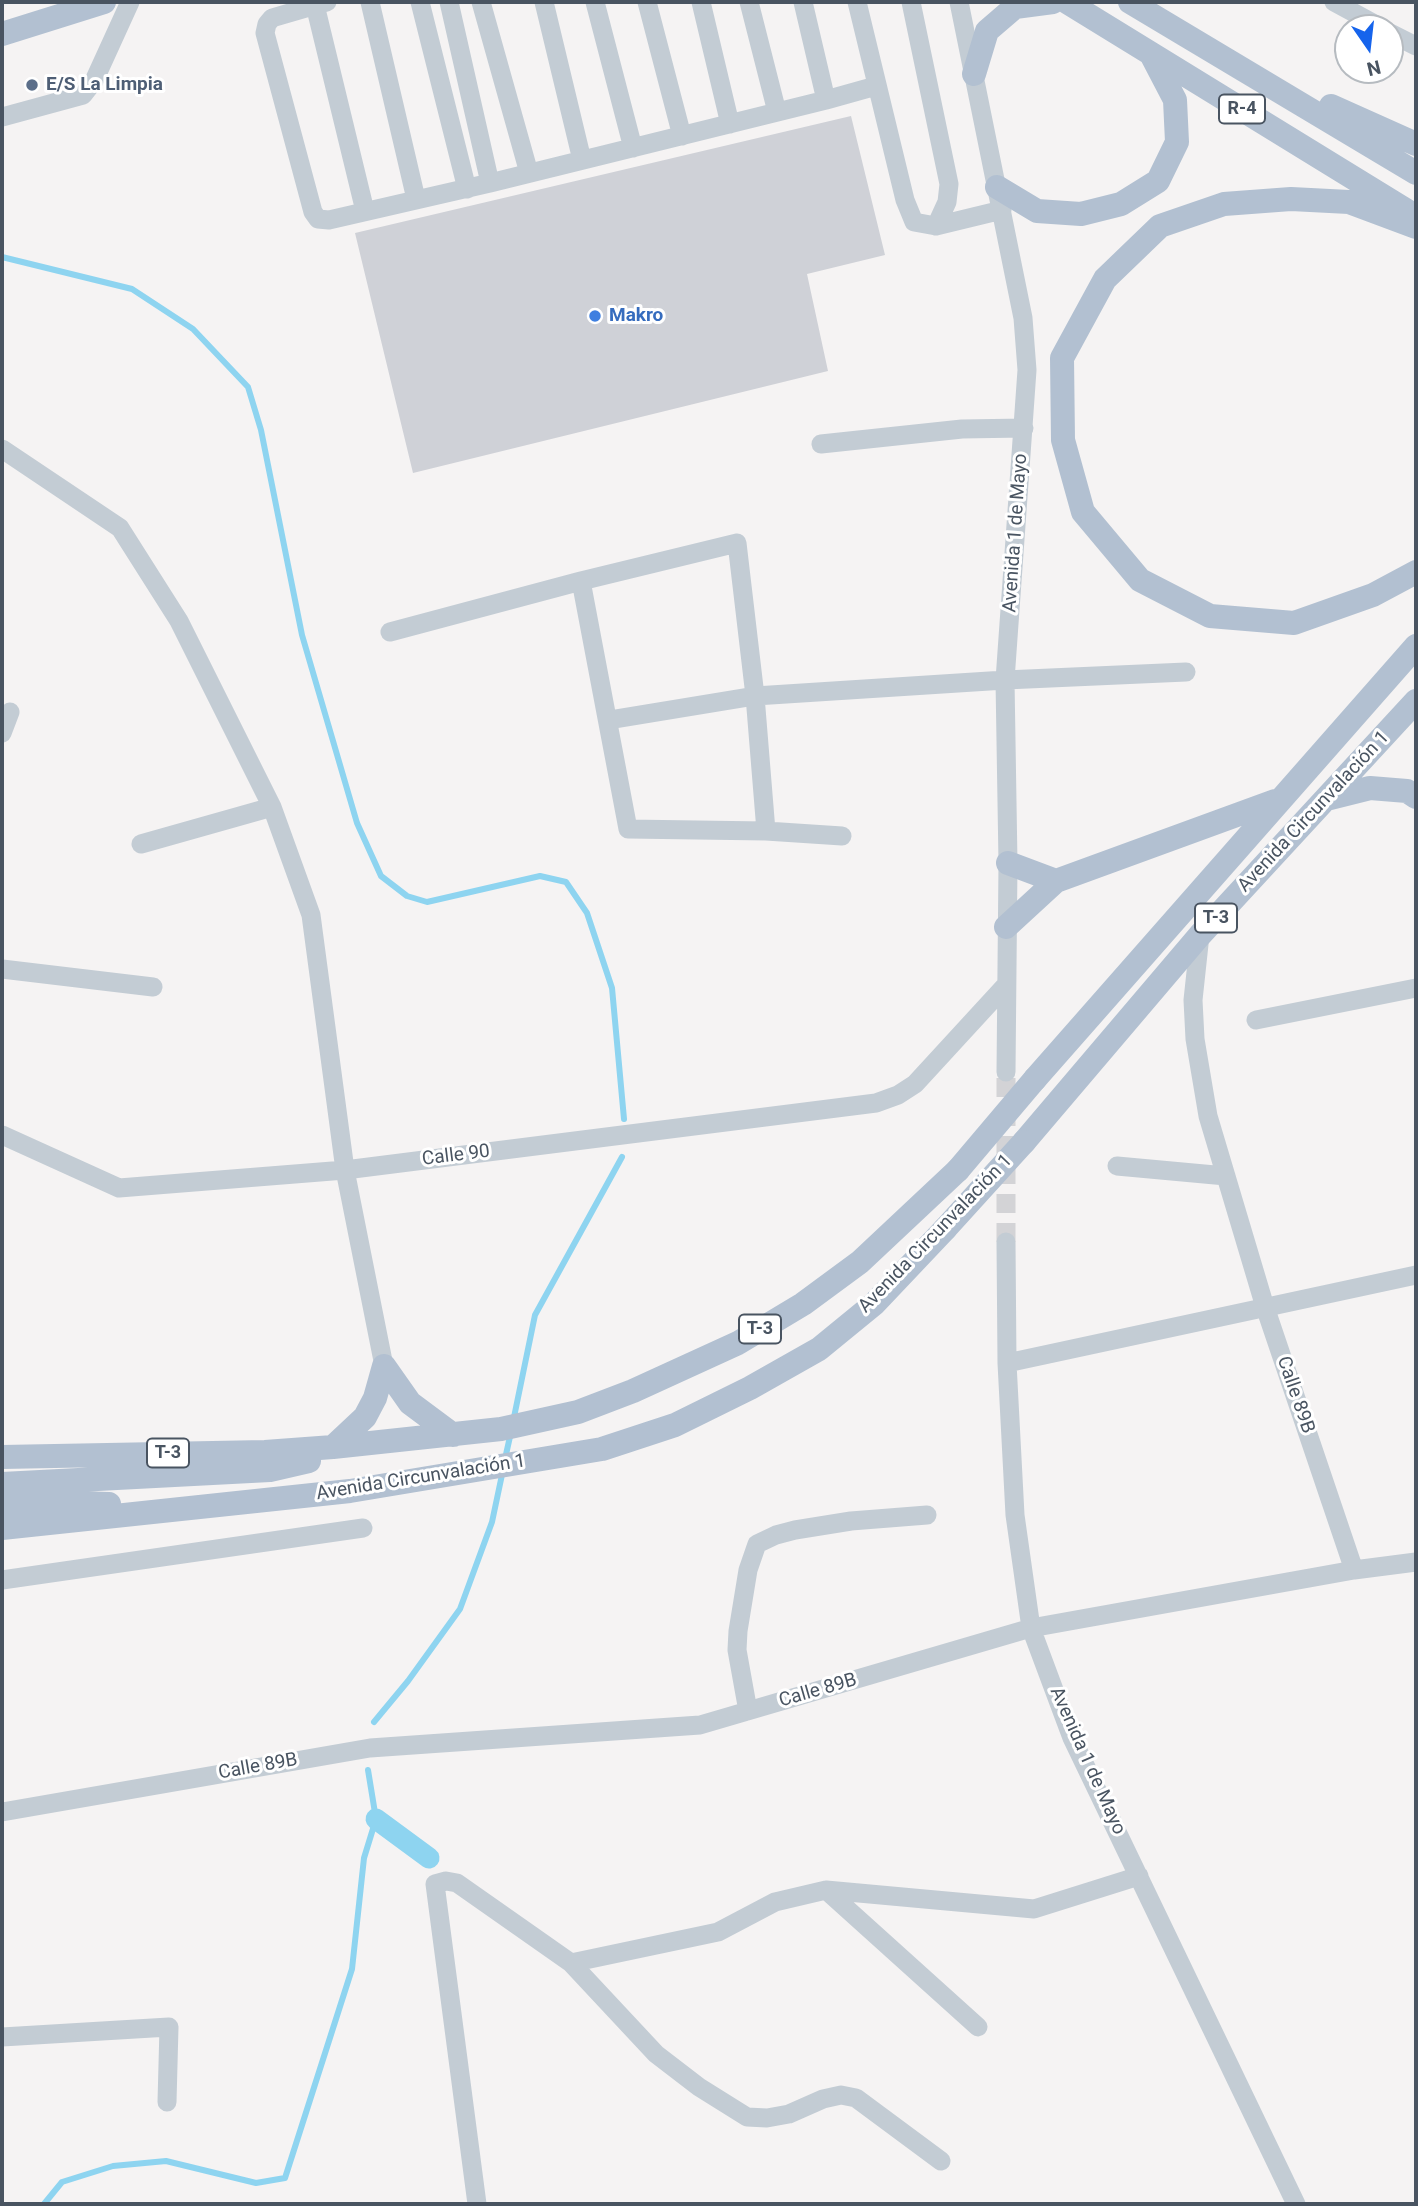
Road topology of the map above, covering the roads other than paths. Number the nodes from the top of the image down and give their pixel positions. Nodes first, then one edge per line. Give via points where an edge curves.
1 (104, 2) edge
2 (130, 2) edge
3 (370, 2) edge
4 (421, 2) edge
5 (449, 2) edge
6 (481, 2) edge
7 (544, 2) edge
8 (595, 2) edge
9 (647, 2) edge
10 (701, 2) edge
11 (749, 2) edge
12 (803, 2) edge
13 (857, 2) edge
14 (911, 2) edge
15 (959, 2) edge
16 (1053, 2) edge
17 (1067, 2) edge
18 (1130, 2) edge
19 (1336, 2) edge
20 (321, 4) edge
21 (1357, 14) edge
22 (2, 34) edge
23 (1151, 53) junction
24 (1234, 63) junction
25 (974, 74) junction
26 (876, 86) junction
27 (826, 100) junction
28 (777, 112) junction
29 (2, 117) edge
30 (730, 124) junction
31 (682, 135) junction
32 (1416, 144) edge
33 (633, 148) junction
34 (582, 160) junction
35 (529, 173) junction
36 (1416, 173) edge
37 (490, 183) junction
38 (467, 189) junction
39 (416, 199) junction
40 (999, 199) junction
41 (365, 211) junction
42 (1416, 216) edge
43 (936, 226) junction
44 (1416, 227) edge
45 (1024, 428) junction
46 (821, 444) dead end
47 (2, 449) edge
48 (1416, 572) edge
49 (580, 581) junction
50 (390, 632) dead end
51 (1416, 646) edge
52 (1186, 672) dead end
53 (1005, 680) junction
54 (755, 696) junction
55 (1416, 701) edge
56 (10, 712) dead end
57 (609, 720) junction
58 (2, 733) edge
59 (1416, 797) edge
60 (1326, 799) junction
61 (1279, 800) junction
62 (272, 807) junction
63 (766, 831) junction
64 (842, 836) dead end
65 (141, 844) dead end
66 (1008, 863) junction
67 (1056, 881) junction
68 (1006, 928) junction
69 (1200, 935) junction
70 (2, 969) edge
71 (1006, 985) junction
72 (153, 987) dead end
73 (1416, 988) edge
74 (1256, 1020) dead end
75 (1006, 1072) tunnel mouth
76 (2, 1135) edge
77 (1117, 1166) dead end
78 (345, 1170) junction
79 (1226, 1176) junction
80 (1006, 1242) tunnel mouth
81 (1416, 1275) edge
82 (1265, 1307) junction
83 (1007, 1363) junction
84 (384, 1366) junction
85 (453, 1435) junction
86 (391, 1441) junction
87 (333, 1447) junction
88 (2, 1457) edge
89 (2, 1484) edge
90 (209, 1506) junction
91 (2, 1507) edge
92 (928, 1515) dead end
93 (2, 1528) edge
94 (363, 1528) dead end
95 (2, 1546) edge
96 (1416, 1562) edge
97 (1354, 1570) junction
98 (2, 1580) edge
99 (1031, 1628) junction
100 (748, 1711) junction
101 (2, 1812) edge
102 (1139, 1876) junction
103 (826, 1890) junction
104 (570, 1963) junction
105 (978, 2026) dead end
106 (2, 2037) edge
107 (167, 2102) dead end
108 (941, 2161) dead end
109 (477, 2204) edge
110 (1296, 2204) edge

1 - 22 main road
2 - 29 street via 94,81 83,95
3 - 39 street
4 - 38 street
5 - 37 street
6 - 35 street
7 - 34 street
8 - 33 street
9 - 31 street
10 - 30 street
11 - 28 street
12 - 27 street
13 - 26 street
14 - 43 street via 949,184
15 - 25 street, Avenida 1 de Mayo
16 - 25 main road via 1015,7 986,31
17 - 23 main road, R-4
18 - 24 main road, R-4
19 - 21 street
20 - 41 street
20 - 41 street via 272,18 265,33 313,212 318,219 329,220
23 - 40 main road via 1175,100 1177,142 1158,181 1121,204 1081,214 1037,211
23 - 42 main road, R-4
24 - 32 main road
24 - 36 main road, R-4
25 - 40 street, Avenida 1 de Mayo
26 - 27 street
26 - 43 street via 914,222
27 - 28 street
28 - 30 street
30 - 31 street
31 - 33 street
33 - 34 street
34 - 35 street
35 - 37 street
37 - 38 street
38 - 39 street
39 - 41 street
40 - 43 street
40 - 45 street, Avenida 1 de Mayo via 1024,318
44 - 48 main road via 1349,202 1291,199 1224,204 1160,226 1105,279 1062,358 1062,399 1063,440 1083,512 1140,580 1210,616 1294,623 1373,595
45 - 46 street via 962,429
45 - 53 street, Avenida 1 de Mayo
47 - 62 street via 120,528 179,621
49 - 50 street
49 - 54 street via 737,543
49 - 57 street
51 - 61 main road, Avenida Circunvalación 1 / T-3
52 - 53 street
53 - 54 street
53 - 66 street, Avenida 1 de Mayo
54 - 57 street
54 - 63 street
55 - 60 main road, Avenida Circunvalación 1 / T-3
56 - 58 street
57 - 63 street via 628,829
59 - 60 main road via 1407,791 1370,788
60 - 69 main road, Avenida Circunvalación 1 / T-3
61 - 67 main road
61 - 85 main road, Avenida Circunvalación 1 / T-3, bridge via 958,1170 860,1262 738,1343 633,1391 578,1412
62 - 65 street
62 - 78 street via 311,915
63 - 64 street
66 - 67 main road
66 - 68 street, Avenida 1 de Mayo
67 - 68 main road
68 - 71 street, Avenida 1 de Mayo
69 - 79 street, Calle 89B via 1193,1000 1195,1038 1208,1116
69 - 90 main road, Avenida Circunvalación 1 / T-3, bridge via 946,1229 874,1304 819,1349 675,1424 602,1450 351,1491
70 - 72 street
71 - 75 street, Avenida 1 de Mayo
71 - 78 street, Calle 90 via 915,1084 876,1103
73 - 74 street
76 - 78 street, Calle 90 via 119,1188
77 - 79 street
78 - 84 street
79 - 82 street, Calle 89B
80 - 83 street, Avenida 1 de Mayo
81 - 82 street
82 - 83 street
82 - 97 street, Calle 89B
83 - 99 street, Avenida 1 de Mayo via 1015,1515
84 - 85 main road via 410,1403
84 - 87 main road via 365,1417
85 - 86 main road, Avenida Circunvalación 1 / T-3
86 - 87 main road, T-3
86 - 89 main road via 270,1470
87 - 88 main road, T-3
90 - 91 main road via 49,1502
90 - 93 main road, T-3
90 - 95 main road
92 - 100 street via 795,1530 757,1544 737,1630
94 - 98 street
96 - 97 street
97 - 99 street, Calle 89B
99 - 100 street, Calle 89B
99 - 102 street, Avenida 1 de Mayo via 1072,1738
100 - 101 street, Calle 89B via 700,1725 370,1748
102 - 103 street via 1034,1909
102 - 110 street, Avenida 1 de Mayo
103 - 104 street via 775,1902 718,1932
103 - 105 street
104 - 108 street via 656,2054 747,2117 789,2114 841,2095 856,2098
104 - 109 street via 457,1883 435,1884
106 - 107 street via 169,2027

